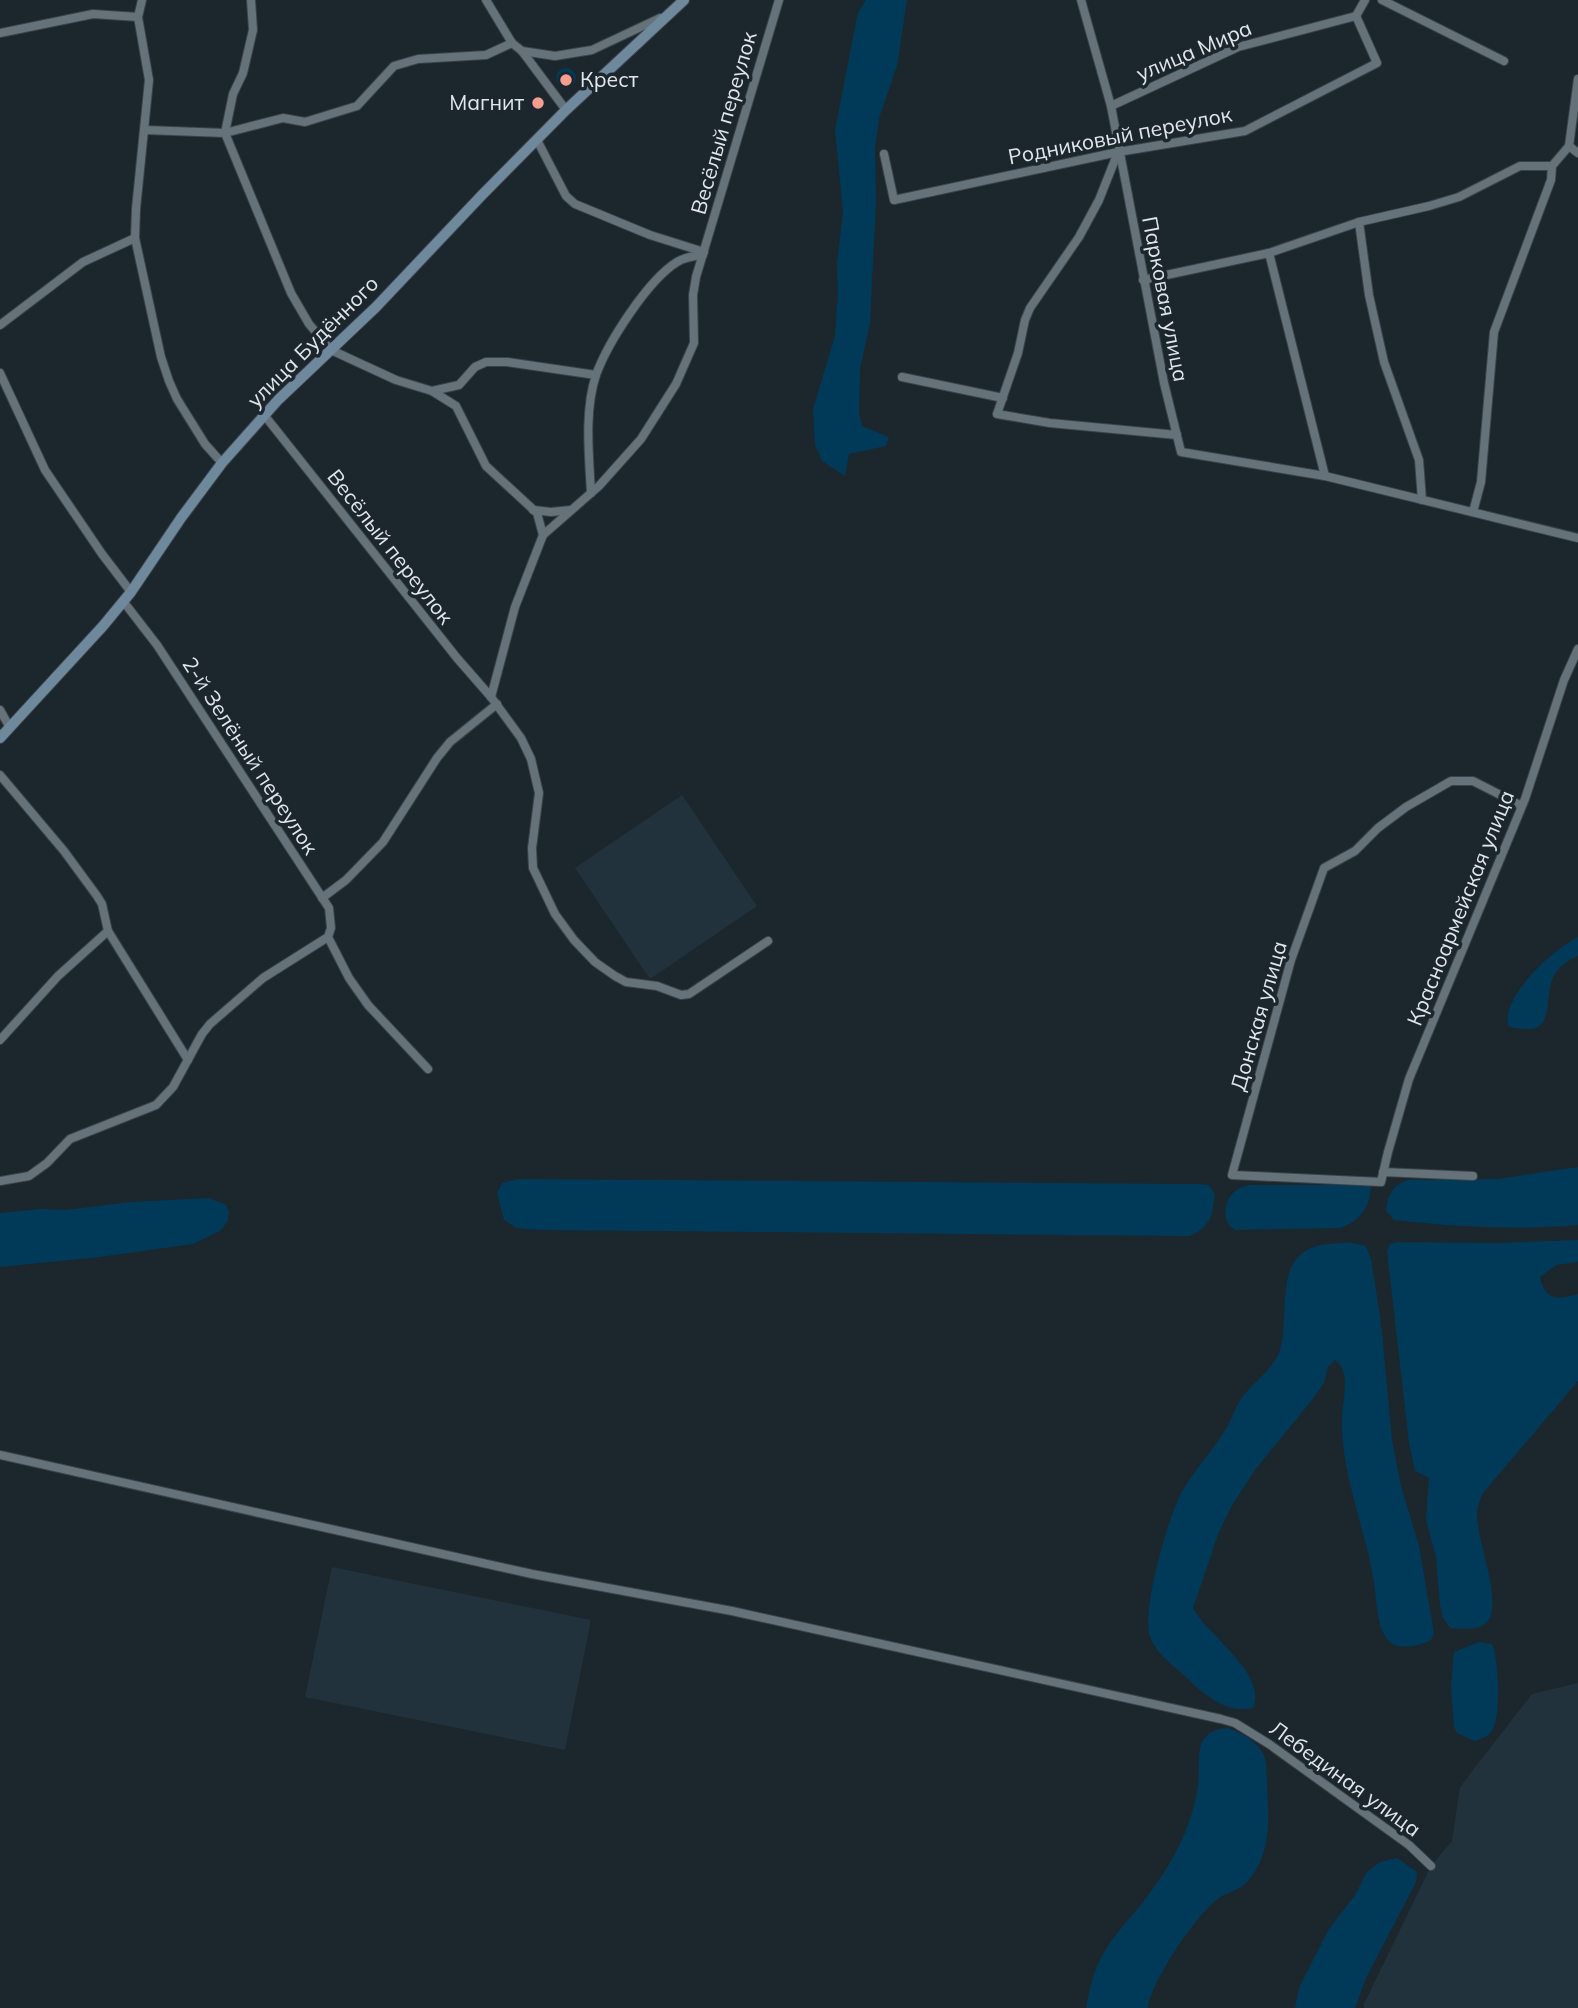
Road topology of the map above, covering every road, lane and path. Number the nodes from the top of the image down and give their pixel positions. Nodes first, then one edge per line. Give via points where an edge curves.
1 (142, 0) edge
2 (251, 0) edge
3 (486, 0) edge
4 (684, 0) edge
5 (779, 0) edge
6 (1081, 0) edge
7 (1365, 0) edge
8 (1382, 0) edge
9 (1397, 2) edge
10 (669, 14) junction
11 (1356, 16) junction
12 (138, 17) junction
13 (0, 33) edge
14 (512, 43) junction
15 (522, 51) junction
16 (1504, 61) dead end
17 (1578, 79) edge
18 (1111, 106) junction
19 (566, 110) junction
20 (145, 130) junction
21 (225, 133) junction
22 (537, 140) junction
23 (1569, 146) junction
24 (1118, 152) junction
25 (1578, 153) edge
26 (884, 154) dead end
27 (1552, 166) junction
28 (1359, 222) junction
29 (135, 238) junction
30 (704, 253) junction
31 (1269, 253) junction
32 (1143, 280) junction
33 (0, 326) edge
34 (331, 350) junction
35 (0, 373) edge
36 (596, 375) junction
37 (902, 377) dead end
38 (432, 391) junction
39 (1003, 398) junction
40 (265, 416) junction
41 (1177, 435) junction
42 (222, 463) junction
43 (1325, 476) junction
44 (590, 493) junction
45 (1423, 500) junction
46 (533, 510) junction
47 (571, 510) junction
48 (1473, 512) junction
49 (543, 536) junction
50 (1578, 538) edge
51 (131, 592) junction
52 (123, 601) junction
53 (1578, 649) edge
54 (494, 701) junction
55 (0, 710) edge
56 (9, 726) junction
57 (0, 738) edge
58 (0, 775) edge
59 (1522, 806) junction
60 (322, 898) junction
61 (108, 931) junction
62 (328, 937) junction
63 (768, 941) dead end
64 (0, 1040) edge
65 (188, 1060) junction
66 (428, 1069) dead end
67 (1384, 1172) junction
68 (1473, 1176) dead end
69 (0, 1181) edge
70 (1381, 1182) joint
71 (0, 1455) edge
72 (1432, 1866) dead end

1 - 12 street
2 - 21 street via 253,30
3 - 14 street
4 - 10 main road, улица Будённого
5 - 30 street, Весёлый переулок
6 - 18 street, Парковая улица
7 - 11 street
8 - 9 street
9 - 16 street
10 - 15 street via 592,50 555,56
10 - 19 main road, улица Будённого
11 - 18 street, улица Мира via 1238,47
11 - 24 street, Родниковый переулок via 1377,63 1245,131
12 - 13 street via 93,14
12 - 20 street via 149,80
14 - 15 street
14 - 21 street via 486,55 418,59 394,66 357,106 305,122 283,118
15 - 19 street
17 - 23 street
18 - 24 street, Парковая улица
19 - 22 main road, улица Будённого
20 - 21 street
20 - 29 street
21 - 34 street via 291,293
22 - 30 street via 566,196 575,204
22 - 34 main road, улица Будённого
23 - 25 street
23 - 27 street
24 - 26 street, Родниковый переулок via 894,200
24 - 32 street, Парковая улица
24 - 39 street via 1079,237 1030,308
27 - 28 street via 1520,166 1459,197
27 - 48 street via 1551,180 1494,332 1481,482
28 - 31 street
28 - 45 street via 1384,362 1419,460
29 - 33 street via 83,262
29 - 42 street via 169,381 205,444
30 - 36 street via 679,261 650,287
30 - 44 street, Весёлый переулок via 693,295 694,343 676,384 641,439
31 - 32 street
31 - 43 street
32 - 41 street, Парковая улица
34 - 38 street
34 - 40 main road, улица Будённого
35 - 51 street via 46,470
36 - 38 street via 486,362 475,367 459,386
36 - 44 street via 590,414
37 - 39 street
38 - 46 street via 456,406 486,466
39 - 41 street via 997,414
40 - 42 main road, улица Будённого
40 - 54 street, Весёлый переулок
41 - 43 street, Парковая улица via 1181,452
42 - 51 main road, улица Будённого
43 - 45 street
44 - 47 street, Весёлый переулок
45 - 48 street
46 - 47 street
46 - 49 street
47 - 49 street, Весёлый переулок
48 - 50 street
49 - 54 street, Весёлый переулок via 515,607
51 - 52 main road, улица Будённого
52 - 56 main road, улица Будённого via 85,648
52 - 60 street, 2-й Зелёный переулок via 157,645
53 - 59 street, Красноармейская улица
54 - 60 street via 437,758 383,842
54 - 63 street, Весёлый переулок via 521,738 539,793 533,868 555,914 595,962 626,982 681,995 709,982
55 - 56 street
56 - 57 main road, улица Будённого
58 - 61 street via 97,896
59 - 67 street, Красноармейская улица via 1409,1079
59 - 70 street, Донская улица via 1473,781 1451,781 1406,807 1355,851 1324,868 1292,957 1232,1175
60 - 62 street, 2-й Зелёный переулок via 331,918
61 - 64 street via 58,976
61 - 65 street
62 - 65 street via 263,978 211,1024
62 - 66 street, 2-й Зелёный переулок via 369,1005
65 - 69 street via 156,1105 70,1139 29,1176
67 - 68 street
67 - 70 street, Красноармейская улица
71 - 72 street, Лебединая улица via 1235,1723

